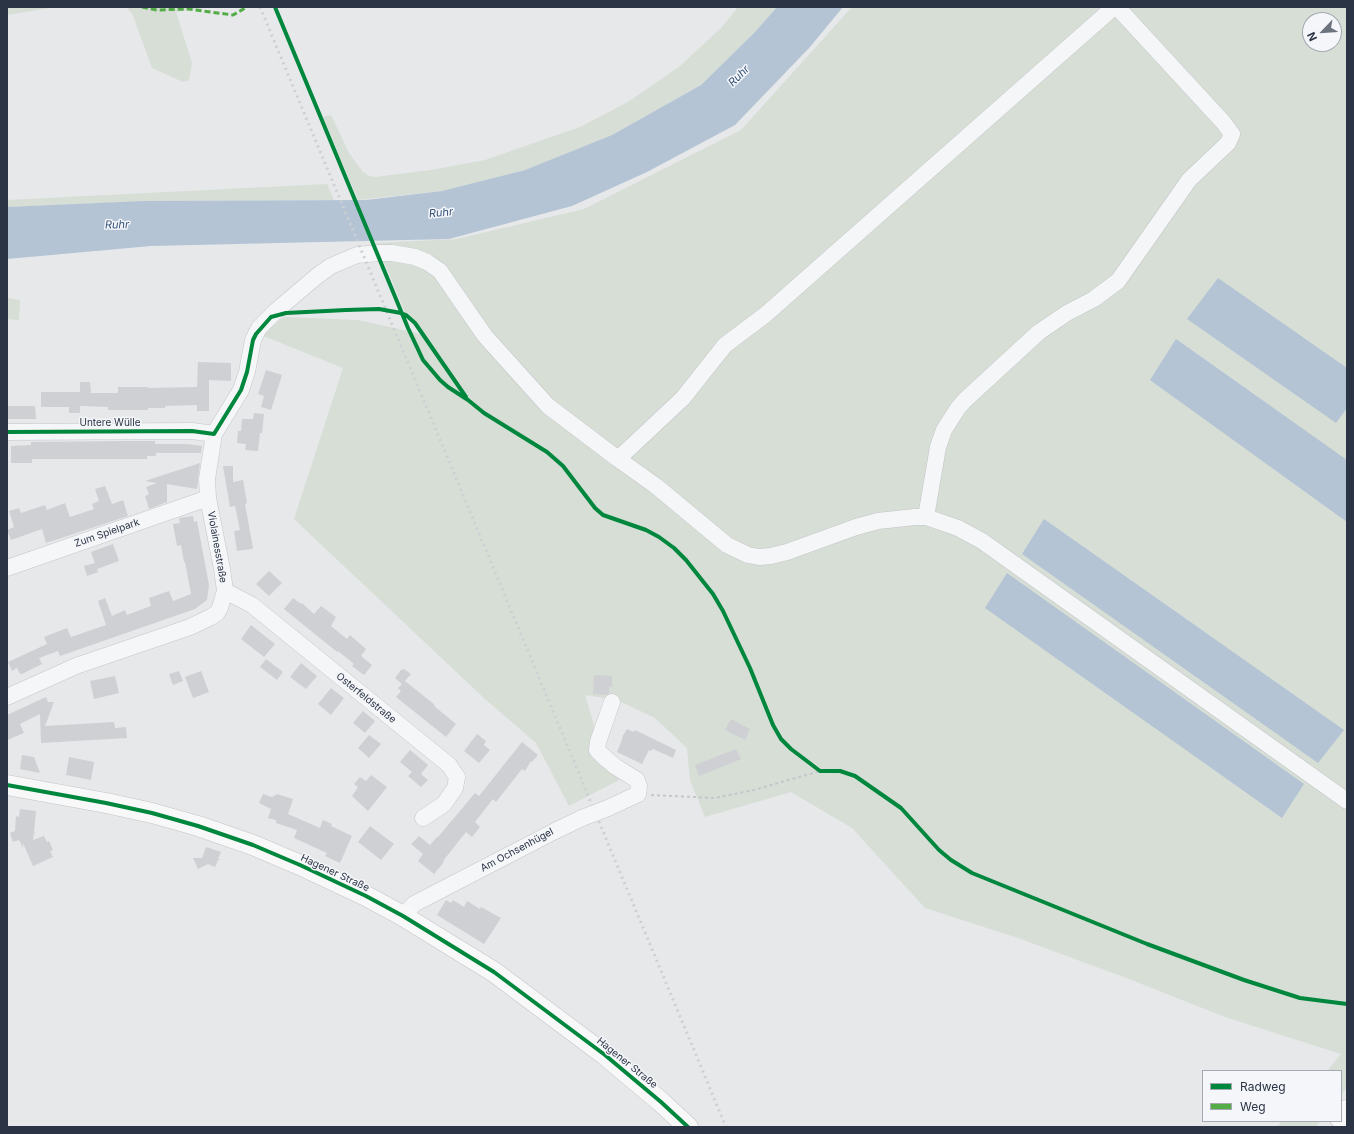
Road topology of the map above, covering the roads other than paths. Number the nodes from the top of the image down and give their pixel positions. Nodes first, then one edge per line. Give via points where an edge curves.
1 (1116, 7) edge
2 (7, 432) edge
3 (214, 434) junction
4 (618, 459) junction
5 (208, 498) junction
6 (926, 517) junction
7 (7, 568) edge
8 (225, 591) junction
9 (7, 697) edge
10 (612, 702) dead end
11 (7, 785) edge
12 (1347, 801) edge
13 (423, 818) dead end
14 (403, 916) junction
15 (688, 1127) edge

1 - 4 street via 771,310 725,345 683,398
1 - 6 street via 1232,134 1228,143 1189,180 1118,281 1094,299 1067,312 1039,332 958,408 944,430 938,447
2 - 3 street, Untere Wülle via 192,431
3 - 4 street, Violainesstraße via 241,390 253,340 259,328 317,276 332,266 358,255 380,252 415,257 440,271 486,336 548,406
3 - 5 street, Violainesstraße via 207,479
4 - 6 street, Violainesstraße via 656,486 727,545 748,555 759,557 787,552 878,521
5 - 7 street, Zum Spielpark
5 - 8 street, Violainesstraße
6 - 12 street via 958,528 982,541
8 - 9 street, Violainesstraße via 220,608 211,617 190,627 76,666
8 - 13 street, Osterfeldstraße via 252,605 449,765 457,777 455,788 444,804
10 - 14 street, Am Ochsenhügel, bridge via 597,750 616,767 637,780 638,794 555,831 414,904
11 - 14 main road, Hagener Straße via 106,803 198,826 300,865
14 - 15 main road, Hagener Straße via 494,972 605,1055

